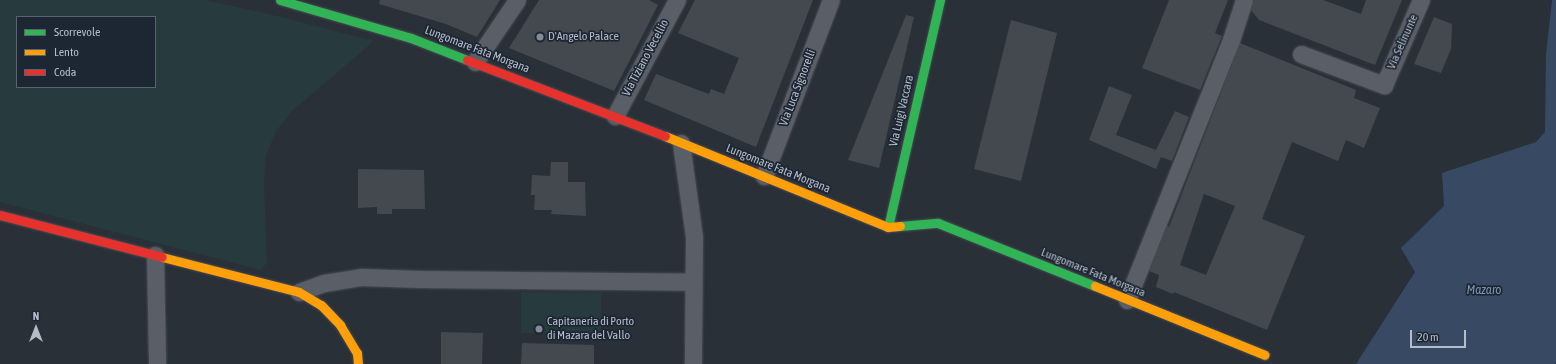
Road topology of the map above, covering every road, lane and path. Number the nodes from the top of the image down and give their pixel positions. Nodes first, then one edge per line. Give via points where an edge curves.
1 (280, 0) edge
2 (517, 0) edge
3 (676, 0) edge
4 (831, 0) edge
5 (940, 0) edge
6 (1244, 0) edge
7 (1421, 0) edge
8 (303, 2) edge
9 (1301, 54) dead end
10 (475, 62) junction
11 (615, 116) junction
12 (681, 143) junction
13 (764, 176) junction
14 (0, 215) edge
15 (888, 226) junction
16 (155, 255) junction
17 (693, 282) junction
18 (299, 292) junction
19 (1128, 300) junction
20 (1265, 355) dead end
21 (157, 364) edge
22 (358, 364) edge
23 (693, 364) edge

1 - 8 main road, Lungomare Fata Morgana
2 - 10 street
3 - 11 street, Via Tiziano Vecellio
4 - 13 street, Via Luca Signorelli
5 - 15 main road, Via Luigi Vaccara
6 - 19 street via 1228,47
7 - 9 street, Via Selinunte via 1384,85
8 - 10 main road, Lungomare Fata Morgana
10 - 11 main road, Lungomare Fata Morgana
11 - 12 main road, Lungomare Fata Morgana
12 - 13 main road, Lungomare Fata Morgana
12 - 17 street via 694,237
13 - 15 main road, Lungomare Fata Morgana
14 - 16 main road
15 - 19 main road, Lungomare Fata Morgana via 938,223
16 - 18 main road
16 - 21 street
17 - 18 street via 361,277 324,283
17 - 23 street
18 - 22 main road via 320,305 340,324 357,353
19 - 20 main road, Lungomare Fata Morgana

